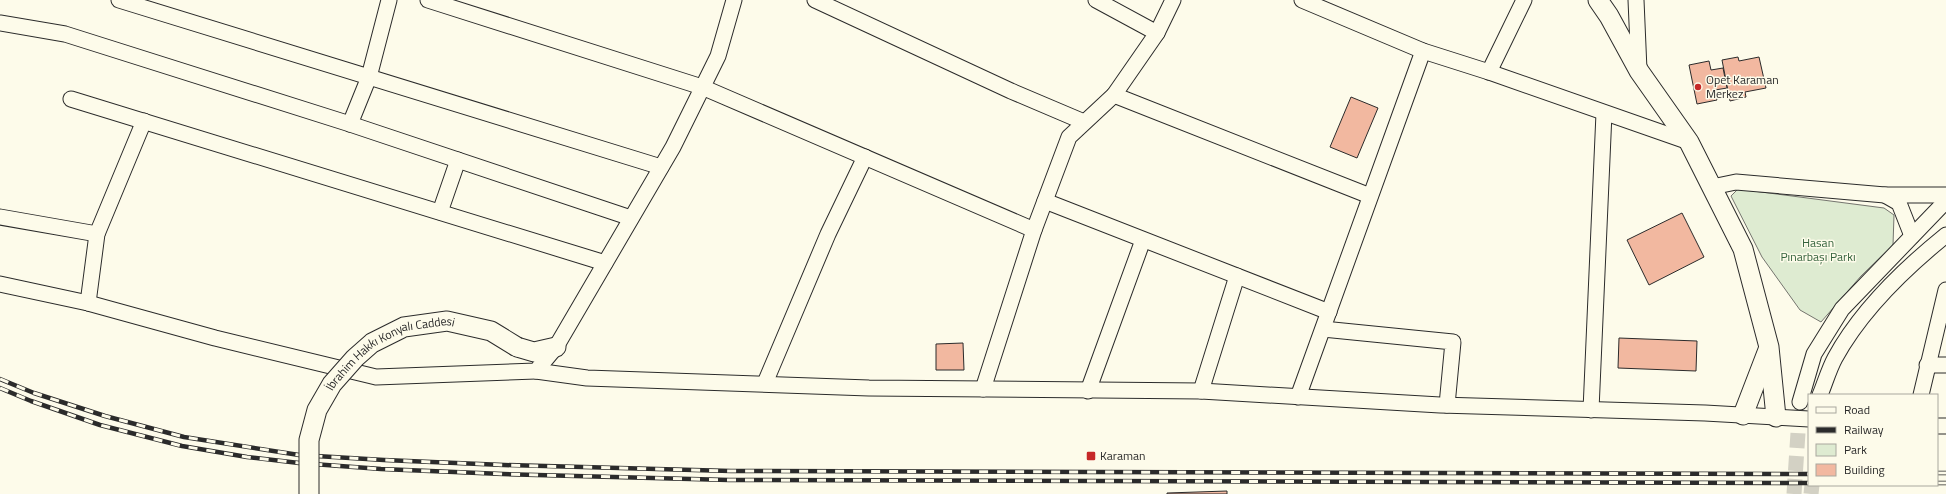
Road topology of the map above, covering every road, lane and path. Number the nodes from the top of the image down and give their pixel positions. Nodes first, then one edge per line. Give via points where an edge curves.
1 (119, 0) edge
2 (389, 0) edge
3 (428, 0) edge
4 (734, 0) edge
5 (815, 0) edge
6 (1096, 0) edge
7 (1173, 0) edge
8 (1302, 0) edge
9 (1524, 0) edge
10 (1598, 0) edge
11 (1636, 0) edge
12 (0, 23) edge
13 (1157, 33) junction
14 (1423, 51) junction
15 (1639, 71) junction
16 (1489, 72) junction
17 (369, 77) junction
18 (702, 87) junction
19 (1114, 95) junction
20 (71, 99) dead end
21 (1604, 113) junction
22 (144, 121) junction
23 (1084, 122) junction
24 (350, 124) junction
25 (1689, 142) junction
26 (866, 157) junction
27 (458, 160) junction
28 (661, 167) junction
29 (1712, 187) junction
30 (1885, 195) junction
31 (1946, 195) edge
32 (1370, 196) junction
33 (1045, 201) junction
34 (1946, 201) edge
35 (440, 212) junction
36 (0, 217) edge
37 (631, 218) junction
38 (1034, 230) junction
39 (97, 234) junction
40 (1946, 235) edge
41 (1912, 236) junction
42 (1143, 240) junction
43 (605, 262) junction
44 (1237, 276) junction
45 (0, 284) edge
46 (1946, 290) edge
47 (88, 302) junction
48 (1329, 312) junction
49 (1323, 329) junction
50 (556, 347) junction
51 (1769, 347) junction
52 (1927, 365) junction
53 (1946, 365) edge
54 (536, 371) junction
55 (765, 383) junction
56 (983, 389) junction
57 (1088, 391) junction
58 (1200, 391) junction
59 (1820, 394) edge
60 (1921, 394) edge
61 (1298, 397) junction
62 (1800, 402) tunnel mouth
63 (1447, 405) junction
64 (1591, 410) junction
65 (1743, 415) junction
66 (1776, 417) junction
67 (1808, 419) edge
68 (308, 494) edge

1 - 17 street
2 - 17 street
3 - 18 street
4 - 18 street via 718,56
5 - 23 street
6 - 13 street
7 - 13 street
8 - 14 street
9 - 16 street
10 - 15 main road
11 - 15 street
12 - 24 street via 65,34
13 - 19 street
14 - 16 street
14 - 32 street
15 - 25 main road
16 - 21 street
17 - 24 street
17 - 28 street
18 - 26 street
18 - 28 street
19 - 23 street
19 - 32 street
20 - 22 street
21 - 25 street
21 - 64 street
22 - 35 street
22 - 39 street
23 - 33 street via 1069,136
24 - 27 street
25 - 29 main road
26 - 38 street
26 - 55 street via 828,234
27 - 35 street
27 - 37 street
28 - 37 street
29 - 30 street via 1736,182
29 - 51 main road via 1744,249
30 - 31 street
30 - 41 street via 1899,203
32 - 48 street
33 - 38 street
33 - 42 street
34 - 41 street
35 - 43 street
36 - 39 street
37 - 43 street
38 - 56 street
39 - 47 street
40 - 59 street via 1889,286 1852,330 1835,359
41 - 62 street via 1842,309 1814,354
42 - 44 street
42 - 57 street
43 - 50 street
44 - 48 street
44 - 58 street
45 - 47 street
46 - 52 street
47 - 54 street via 215,338 376,377
48 - 49 street
49 - 61 street
49 - 63 street via 1453,342
50 - 54 street
50 - 68 main road, İbrahim Hakkı Konyalı Caddesi, bridge via 534,352 517,347 491,331 447,321 404,327 372,343 332,384 316,410 309,440
51 - 65 main road
51 - 66 main road
52 - 53 street
52 - 60 street
54 - 55 street via 587,378
55 - 56 street via 869,388
56 - 57 street
57 - 58 street
58 - 61 street
61 - 63 street
63 - 64 street
64 - 65 street
65 - 66 street
66 - 67 street

